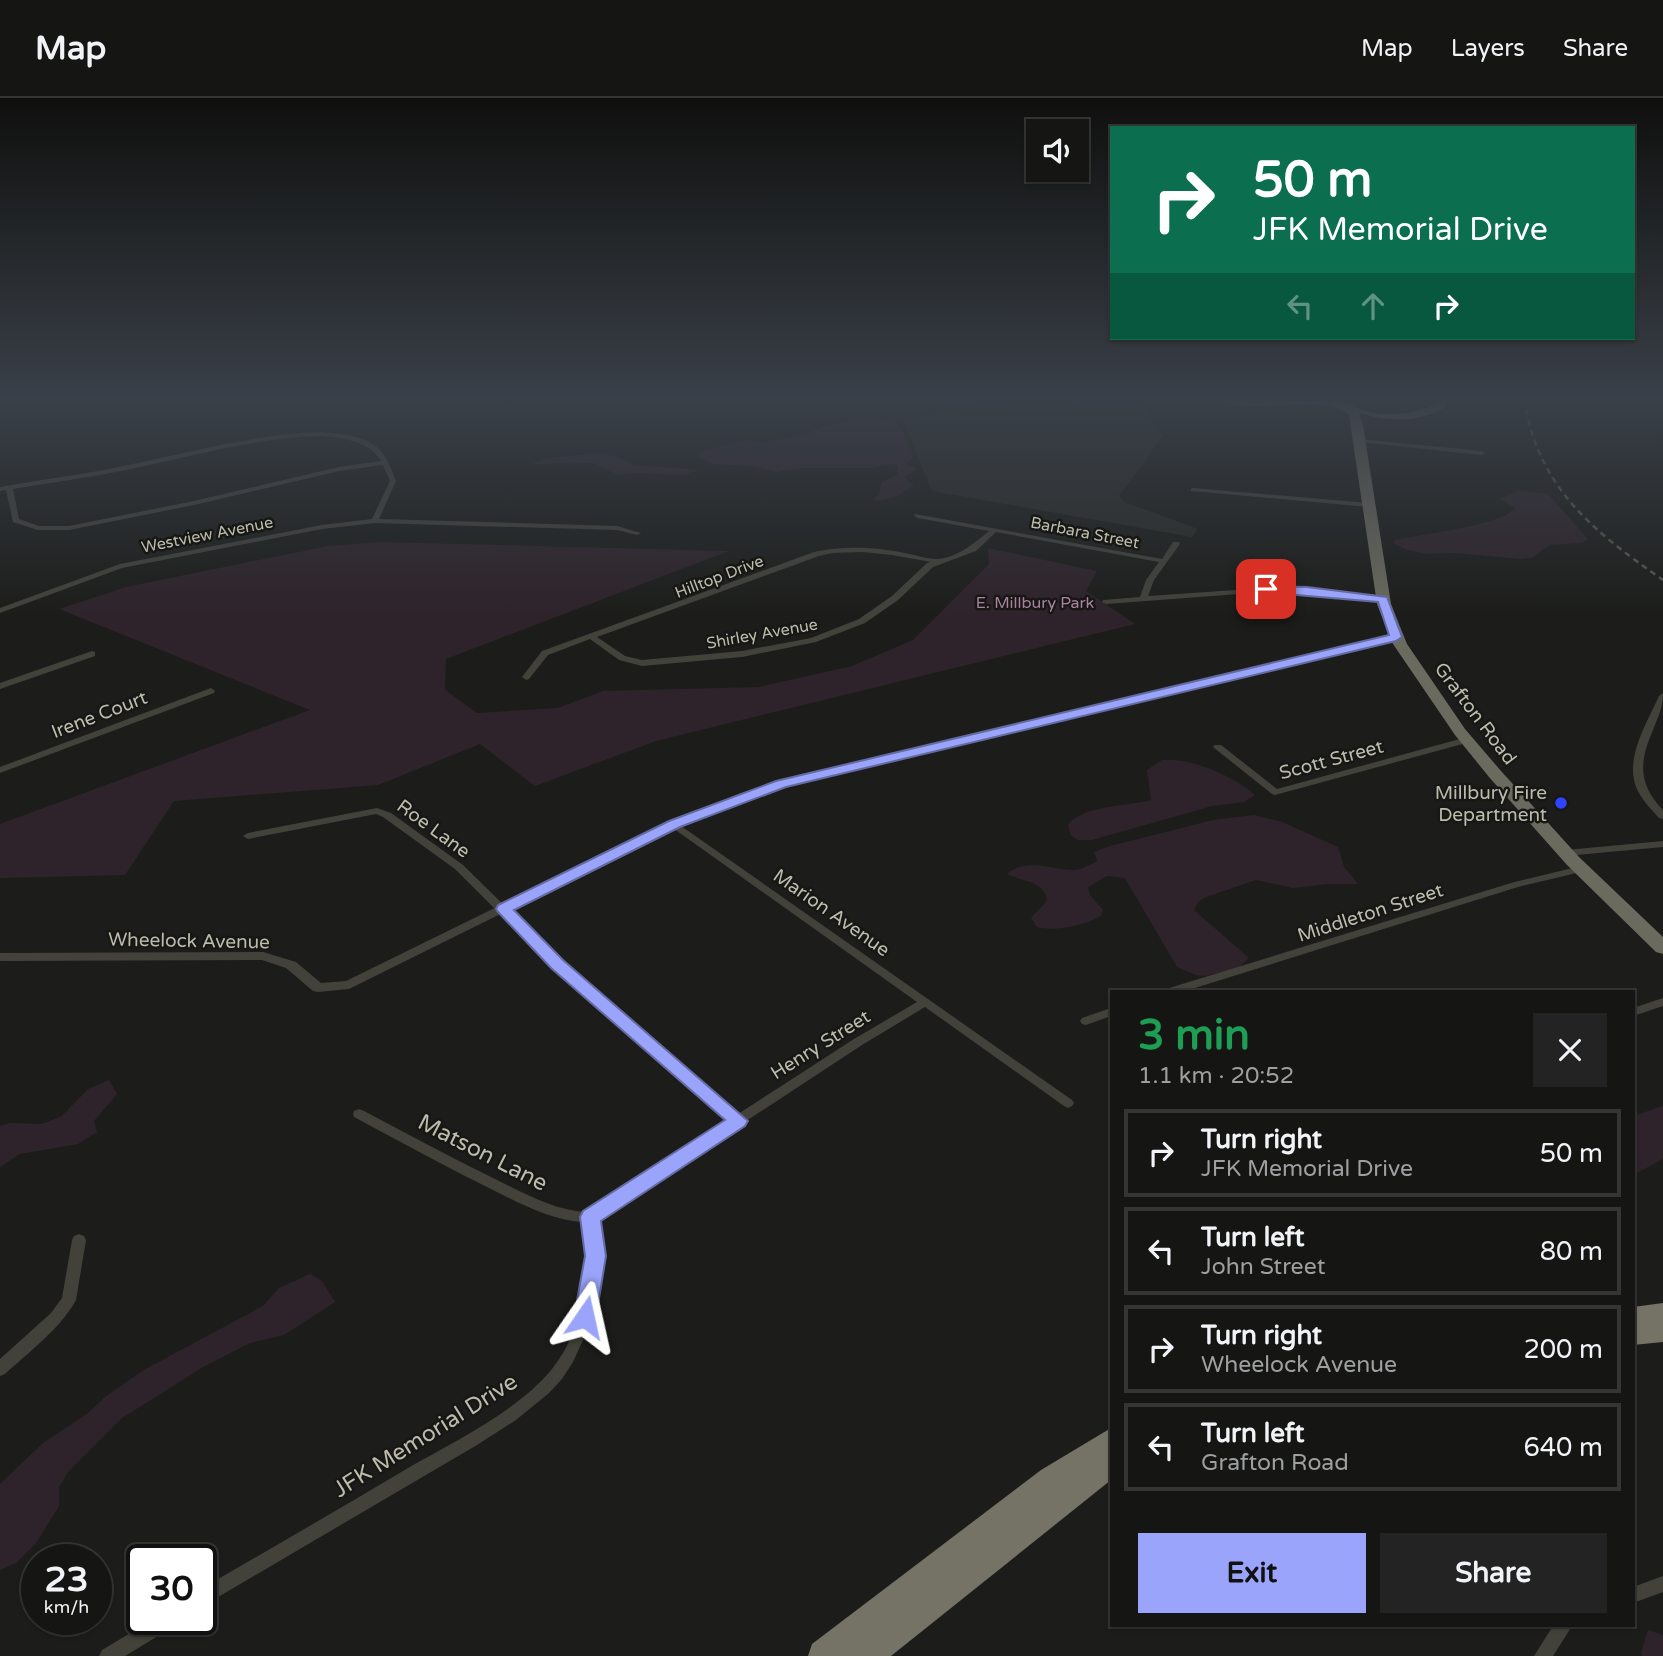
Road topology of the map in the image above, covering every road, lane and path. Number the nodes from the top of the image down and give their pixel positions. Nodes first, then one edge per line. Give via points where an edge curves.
1 (103, 472) edge
2 (328, 472) edge
3 (388, 472) edge
4 (1364, 472) edge
5 (9, 487) junction
6 (0, 489) edge
7 (1194, 490) dead end
8 (1369, 505) junction
9 (918, 516) dead end
10 (375, 521) junction
11 (994, 530) junction
12 (637, 533) dead end
13 (1176, 544) dead end
14 (937, 561) junction
15 (1163, 561) junction
16 (1383, 599) junction
17 (1143, 600) junction
18 (1106, 602) dead end
19 (0, 611) edge
20 (592, 637) junction
21 (1396, 637) junction
22 (92, 654) dead end
23 (526, 677) dead end
24 (0, 686) edge
25 (211, 691) dead end
26 (1663, 696) edge
27 (1466, 740) junction
28 (1218, 747) dead end
29 (0, 770) edge
30 (1663, 816) edge
31 (674, 824) junction
32 (248, 836) dead end
33 (1663, 844) edge
34 (1566, 853) junction
35 (1581, 869) junction
36 (504, 909) junction
37 (1663, 948) edge
38 (0, 957) edge
39 (1176, 990) edge
40 (925, 1002) junction
41 (1663, 1002) edge
42 (1635, 1011) edge
43 (1110, 1012) edge
44 (1086, 1021) dead end
45 (1068, 1103) dead end
46 (359, 1114) dead end
47 (738, 1121) junction
48 (590, 1217) junction
49 (79, 1240) dead end
50 (1663, 1314) edge
51 (1635, 1318) edge
52 (1663, 1331) edge
53 (1635, 1334) edge
54 (0, 1369) edge
55 (1110, 1442) edge
56 (1110, 1464) edge
57 (1663, 1584) edge
58 (217, 1590) edge
59 (1635, 1594) edge
60 (1562, 1627) edge
61 (143, 1635) edge
62 (108, 1656) edge
63 (824, 1656) edge
64 (865, 1656) edge
65 (1543, 1656) edge

1 - 5 street
2 - 5 street via 69,528 21,523 13,516
3 - 10 street via 393,481
4 - 8 highway, Grafton Road
5 - 6 street
7 - 8 street
8 - 16 highway, Grafton Road
9 - 11 street, Barbara Street
10 - 12 street, Westview Avenue via 617,528
10 - 19 street, Westview Avenue via 120,566
11 - 14 street, Shirley Avenue via 973,549
11 - 15 street, Barbara Street
13 - 15 street
14 - 20 street, Hilltop Drive via 872,549 831,551
14 - 20 street, Shirley Avenue via 862,621 794,645 642,663 622,658
15 - 17 street
16 - 17 street via 1280,589
16 - 21 highway, Grafton Road
17 - 18 street
20 - 23 street, Hilltop Drive via 545,653
21 - 27 highway, Grafton Road
21 - 31 street, Wheelock Avenue via 807,776
22 - 24 street
25 - 29 street, Irene Court
26 - 30 street via 1636,771 1645,798
27 - 28 street, Scott Street via 1275,792
27 - 34 highway, Grafton Road
31 - 36 street, Wheelock Avenue
31 - 40 street, Marion Avenue
32 - 36 street, Roe Lane via 377,811 459,867
33 - 34 street
34 - 35 highway, Grafton Road
35 - 37 highway, Grafton Road
35 - 39 street, Middleton Street via 1515,885
36 - 38 street, Wheelock Avenue via 368,978 339,988 318,988 291,965 263,956
36 - 47 street, Roe Lane via 557,964
40 - 45 street, Marion Avenue
40 - 47 street, Henry Street
41 - 42 street
43 - 44 street
46 - 48 street, Matson Lane via 561,1215
47 - 48 street
48 - 58 street, JFK Memorial Drive via 596,1256 585,1317 569,1355 550,1382 453,1450
49 - 54 street via 69,1300
50 - 51 highway
52 - 53 highway
55 - 63 highway via 1052,1480
56 - 64 highway
57 - 59 street
60 - 65 street
61 - 62 street

